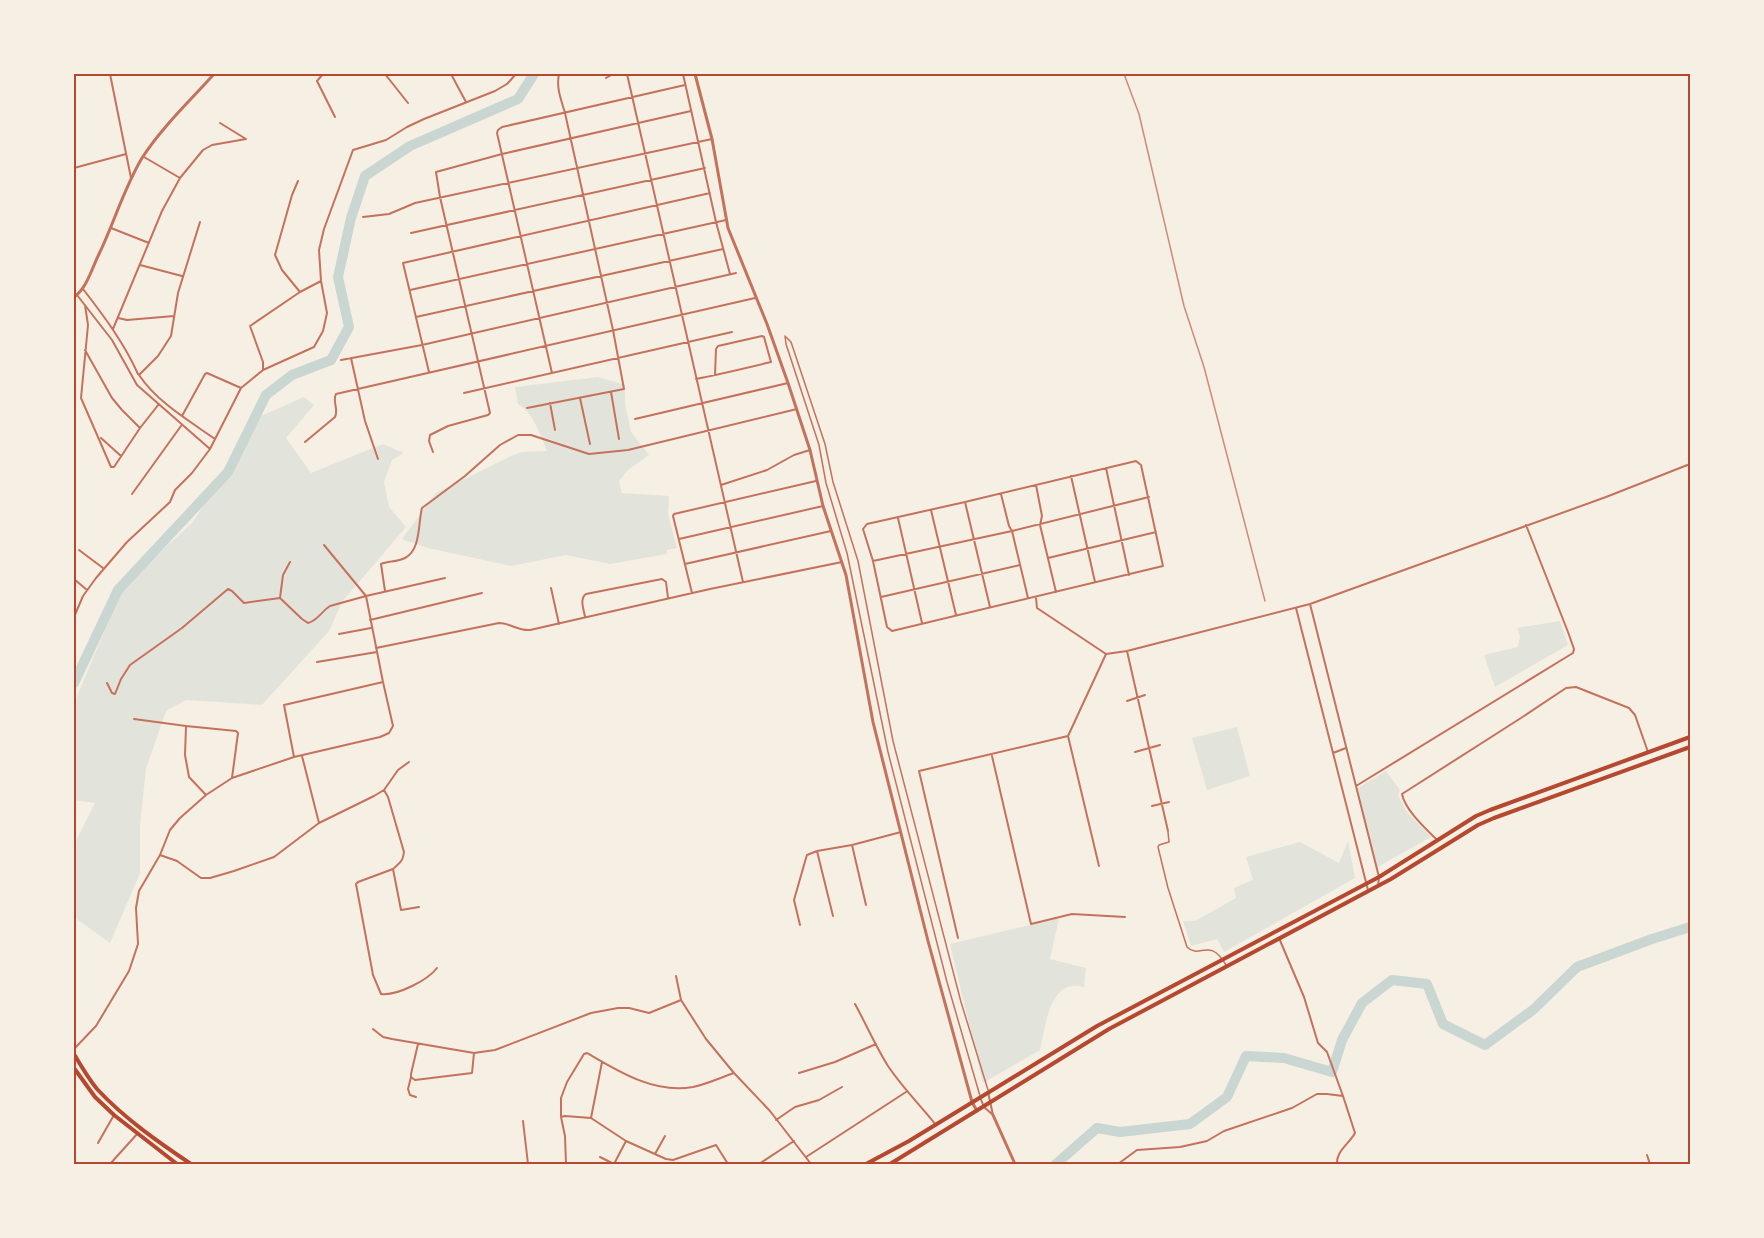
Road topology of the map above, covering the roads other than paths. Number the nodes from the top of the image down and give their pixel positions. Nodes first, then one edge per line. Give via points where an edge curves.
1 (110, 74) edge
2 (213, 74) edge
3 (323, 74) edge
4 (385, 74) edge
5 (451, 74) edge
6 (516, 74) edge
7 (559, 74) edge
8 (613, 74) edge
9 (627, 74) edge
10 (683, 74) edge
11 (695, 74) edge
12 (606, 78) dead end
13 (684, 86) junction
14 (633, 97) junction
15 (466, 102) junction
16 (408, 103) dead end
17 (565, 112) junction
18 (689, 112) junction
19 (335, 117) dead end
20 (220, 123) dead end
21 (639, 123) junction
22 (570, 139) junction
23 (712, 139) junction
24 (699, 142) junction
25 (645, 153) junction
26 (127, 154) junction
27 (502, 154) junction
28 (143, 156) junction
29 (74, 168) edge
30 (577, 168) junction
31 (704, 168) junction
32 (131, 178) junction
33 (180, 178) junction
34 (651, 180) junction
35 (298, 181) dead end
36 (509, 183) junction
37 (710, 193) junction
38 (582, 195) junction
39 (440, 197) junction
40 (657, 205) junction
41 (515, 210) junction
42 (363, 218) dead end
43 (726, 220) junction
44 (588, 221) junction
45 (200, 222) dead end
46 (716, 222) junction
47 (447, 225) junction
48 (111, 228) junction
49 (411, 233) dead end
50 (664, 233) junction
51 (521, 236) junction
52 (149, 243) junction
53 (594, 249) junction
54 (723, 249) junction
55 (453, 251) junction
56 (670, 260) junction
57 (527, 264) junction
58 (140, 265) junction
59 (736, 273) dead end
60 (730, 274) junction
61 (183, 276) junction
62 (600, 276) junction
63 (459, 279) junction
64 (321, 281) junction
65 (676, 286) junction
66 (83, 289) junction
67 (410, 290) junction
68 (534, 291) junction
69 (300, 292) junction
70 (75, 296) edge
71 (755, 298) junction
72 (607, 304) junction
73 (85, 305) junction
74 (465, 306) junction
75 (682, 315) junction
76 (174, 316) junction
77 (416, 317) junction
78 (118, 318) junction
79 (540, 318) junction
80 (113, 329) junction
81 (613, 330) junction
82 (732, 332) dead end
83 (472, 333) junction
84 (688, 341) junction
85 (422, 345) junction
86 (546, 345) junction
87 (85, 350) junction
88 (618, 357) junction
89 (351, 358) junction
90 (341, 360) dead end
91 (478, 361) junction
92 (263, 370) junction
93 (429, 372) junction
94 (552, 373) junction
95 (139, 375) junction
96 (715, 375) junction
97 (696, 379) junction
98 (788, 383) junction
99 (241, 388) junction
100 (358, 388) junction
101 (485, 388) junction
102 (611, 392) junction
103 (464, 393) dead end
104 (580, 398) junction
105 (550, 403) junction
106 (702, 403) junction
107 (159, 404) junction
108 (527, 408) dead end
109 (797, 408) junction
110 (182, 416) junction
111 (635, 418) dead end
112 (182, 425) junction
113 (140, 428) junction
114 (708, 429) junction
115 (555, 430) dead end
116 (99, 436) junction
117 (619, 439) dead end
118 (214, 440) junction
119 (305, 442) dead end
120 (590, 444) dead end
121 (210, 449) junction
122 (810, 450) junction
123 (433, 452) dead end
124 (121, 456) junction
125 (378, 459) dead end
126 (1690, 464) edge
127 (1106, 468) junction
128 (1071, 476) junction
129 (816, 481) junction
130 (720, 485) junction
131 (1036, 485) junction
132 (132, 494) dead end
133 (1001, 494) junction
134 (1149, 497) junction
135 (725, 502) junction
136 (965, 502) junction
137 (823, 506) junction
138 (1114, 506) junction
139 (931, 510) junction
140 (1079, 514) junction
141 (898, 517) junction
142 (1040, 525) junction
143 (1526, 525) junction
144 (731, 527) junction
145 (831, 531) junction
146 (1012, 531) junction
147 (1156, 532) junction
148 (680, 539) junction
149 (975, 540) junction
150 (1122, 541) junction
151 (324, 545) dead end
152 (940, 547) junction
153 (1087, 549) junction
154 (79, 550) dead end
155 (736, 553) junction
156 (907, 554) junction
157 (1048, 558) junction
158 (873, 561) junction
159 (290, 562) dead end
160 (842, 562) junction
161 (685, 564) junction
162 (1020, 565) junction
163 (104, 569) junction
164 (982, 573) junction
165 (1129, 575) junction
166 (445, 578) dead end
167 (74, 579) edge
168 (743, 582) junction
169 (948, 582) junction
170 (1095, 583) junction
171 (551, 588) dead end
172 (915, 589) junction
173 (87, 590) junction
174 (385, 592) junction
175 (1056, 592) junction
176 (482, 593) dead end
177 (692, 593) junction
178 (366, 596) junction
179 (880, 597) junction
180 (1035, 597) junction
181 (280, 598) junction
182 (668, 598) junction
183 (1028, 598) junction
184 (1310, 604) junction
185 (990, 607) junction
186 (1296, 608) junction
187 (956, 615) junction
188 (74, 616) edge
189 (585, 617) junction
190 (370, 620) junction
191 (922, 623) junction
192 (559, 624) junction
193 (372, 628) junction
194 (339, 634) dead end
195 (376, 650) junction
196 (1127, 651) junction
197 (1107, 654) junction
198 (317, 662) dead end
199 (383, 682) junction
200 (107, 683) dead end
201 (1146, 695) dead end
202 (1138, 698) junction
203 (1127, 701) dead end
204 (134, 719) dead end
205 (186, 726) junction
206 (1068, 736) junction
207 (1690, 737) edge
208 (1160, 746) dead end
209 (1690, 747) edge
210 (1149, 748) junction
211 (1346, 748) junction
212 (1135, 752) dead end
213 (1648, 752) junction
214 (1333, 753) junction
215 (302, 755) junction
216 (992, 755) junction
217 (294, 757) junction
218 (409, 762) dead end
219 (232, 778) junction
220 (1356, 786) junction
221 (1557, 787) junction
222 (384, 790) junction
223 (206, 795) junction
224 (1560, 795) junction
225 (1169, 802) dead end
226 (1162, 804) junction
227 (1152, 806) dead end
228 (319, 823) junction
229 (1168, 831) joint
230 (901, 832) junction
231 (1437, 840) junction
232 (852, 845) junction
233 (817, 851) junction
234 (160, 855) junction
235 (1099, 866) dead end
236 (393, 869) junction
237 (1380, 877) junction
238 (1366, 884) junction
239 (1378, 886) junction
240 (1368, 892) junction
241 (866, 905) dead end
242 (418, 907) dead end
243 (833, 916) dead end
244 (1125, 917) dead end
245 (800, 925) dead end
246 (958, 938) dead end
247 (1279, 938) junction
248 (1223, 960) junction
249 (1227, 965) junction
250 (437, 968) dead end
251 (676, 976) dead end
252 (681, 1000) junction
253 (855, 1004) dead end
254 (373, 1029) dead end
255 (418, 1043) junction
256 (876, 1044) junction
257 (74, 1049) edge
258 (474, 1053) junction
259 (74, 1054) edge
260 (602, 1062) junction
261 (74, 1068) edge
262 (799, 1072) dead end
263 (734, 1073) junction
264 (411, 1077) junction
265 (842, 1087) dead end
266 (906, 1092) junction
267 (988, 1092) junction
268 (1343, 1096) junction
269 (416, 1097) dead end
270 (980, 1097) junction
271 (972, 1102) junction
272 (991, 1102) junction
273 (984, 1107) junction
274 (977, 1111) junction
275 (114, 1115) junction
276 (993, 1115) junction
277 (561, 1117) junction
278 (591, 1118) junction
279 (776, 1120) junction
280 (523, 1121) dead end
281 (936, 1125) junction
282 (138, 1132) junction
283 (665, 1136) dead end
284 (626, 1141) junction
285 (794, 1142) junction
286 (98, 1143) dead end
287 (655, 1154) junction
288 (1647, 1155) dead end
289 (600, 1157) dead end
290 (806, 1157) junction
291 (110, 1164) edge
292 (177, 1164) edge
293 (191, 1164) edge
294 (528, 1164) edge
295 (567, 1164) edge
296 (614, 1164) edge
297 (728, 1164) edge
298 (759, 1164) edge
299 (811, 1164) edge
300 (866, 1164) edge
301 (890, 1164) edge
302 (1015, 1164) edge
303 (1118, 1164) edge
304 (1337, 1164) edge
305 (1650, 1164) edge

1 - 26 street
2 - 28 street
3 - 19 street via 317,81
4 - 16 street
5 - 15 street
6 - 15 street via 500,88
7 - 17 street via 558,91
8 - 12 street
9 - 14 street
10 - 13 street
11 - 23 street
13 - 14 street
13 - 18 street
14 - 17 street
14 - 21 street
15 - 64 street via 386,140 353,150 324,229 319,250
17 - 22 street
17 - 27 street via 502,127 497,133
18 - 21 street
18 - 24 street
20 - 33 street via 246,139 203,150
21 - 22 street
21 - 25 street
22 - 27 street
22 - 30 street
23 - 24 street
23 - 43 street
24 - 25 street
24 - 31 street
25 - 30 street
25 - 34 street
26 - 29 street
26 - 32 street
27 - 36 street
27 - 39 street via 439,170 436,174
28 - 32 street
28 - 33 street
30 - 36 street
30 - 38 street
31 - 34 street
31 - 37 street
32 - 48 street
33 - 52 street
34 - 38 street
34 - 40 street
35 - 69 street via 275,255
36 - 39 street
36 - 41 street
37 - 40 street
37 - 46 street
38 - 41 street
38 - 44 street
39 - 42 street
39 - 47 street
40 - 44 street
40 - 50 street
41 - 47 street
41 - 51 street
43 - 46 street
43 - 71 street
44 - 51 street
44 - 53 street
45 - 61 street
46 - 50 street
46 - 54 street
47 - 49 street
47 - 55 street
48 - 52 street
48 - 66 street
50 - 53 street
50 - 56 street
51 - 55 street
51 - 57 street
52 - 58 street
53 - 57 street
53 - 62 street
54 - 56 street
54 - 60 street
55 - 63 street
55 - 67 street via 403,263
56 - 62 street
56 - 65 street
57 - 63 street
57 - 68 street
58 - 61 street
58 - 78 street
59 - 60 street
60 - 65 street
61 - 76 street
62 - 68 street
62 - 72 street
63 - 67 street
63 - 74 street
64 - 69 street
64 - 92 street via 327,313 314,347
65 - 72 street
65 - 75 street
66 - 70 street
66 - 80 street
67 - 77 street
68 - 74 street
68 - 79 street
69 - 92 street via 250,326
70 - 73 street
71 - 75 street
71 - 98 street
72 - 79 street
72 - 81 street
73 - 87 street
73 - 107 street via 112,340 137,385
74 - 77 street
74 - 83 street
75 - 81 street
75 - 84 street
76 - 78 street
76 - 95 street via 168,342
77 - 85 street
78 - 80 street
79 - 83 street
79 - 86 street
80 - 95 street
81 - 86 street
81 - 88 street
82 - 84 street
83 - 85 street
83 - 91 street
84 - 88 street
84 - 97 street
85 - 89 street
85 - 93 street
86 - 91 street
86 - 94 street
87 - 113 street via 112,398
87 - 116 street via 81,398
88 - 94 street
88 - 102 street via 624,389
89 - 90 street
89 - 100 street
91 - 93 street
91 - 101 street
92 - 99 street
93 - 100 street
94 - 101 street
95 - 110 street
96 - 96 street via 771,362 764,337 718,346
96 - 97 street
97 - 106 street
98 - 106 street
98 - 109 street
99 - 110 street via 207,373
99 - 118 street
100 - 119 street via 336,394 337,415
100 - 125 street
101 - 103 street
101 - 123 street via 489,414 430,435
102 - 104 street
102 - 117 street
104 - 105 street
104 - 120 street
105 - 108 street
105 - 115 street
106 - 111 street
106 - 114 street
107 - 112 street
107 - 113 street
109 - 114 street
109 - 122 street
110 - 118 street
112 - 121 street
112 - 132 street
113 - 124 street
114 - 130 street
114 - 174 street via 599,454 518,435 422,508 413,549 405,558 381,564
116 - 124 street
116 - 124 street via 111,467
118 - 121 street
121 - 163 street via 175,490 170,502
122 - 129 street
122 - 130 street via 767,470
126 - 143 street
127 - 128 street
127 - 134 street via 1139,462
127 - 138 street
128 - 131 street
128 - 140 street
129 - 135 street
129 - 137 street
130 - 135 street
131 - 133 street
131 - 142 street
133 - 136 street
133 - 146 street
134 - 138 street
134 - 147 street
135 - 144 street
135 - 148 street via 674,514
136 - 139 street
136 - 149 street
137 - 144 street
137 - 145 street
138 - 140 street
138 - 150 street
139 - 141 street
139 - 152 street
140 - 142 street
140 - 153 street
141 - 156 street
141 - 158 street via 867,524 862,529
142 - 146 street
142 - 157 street
143 - 184 street
143 - 220 street via 1573,653
144 - 148 street
144 - 155 street
145 - 155 street
145 - 160 street
146 - 149 street
146 - 162 street
147 - 150 street
147 - 165 street via 1163,566
148 - 161 street
149 - 152 street
149 - 164 street
150 - 153 street
150 - 165 street
151 - 178 street
152 - 156 street
152 - 169 street
153 - 157 street
153 - 170 street
154 - 163 street
155 - 161 street
155 - 168 street
156 - 158 street
156 - 172 street
157 - 175 street
158 - 179 street
159 - 181 street via 283,575
160 - 168 street
160 - 230 street via 873,722
161 - 177 street
162 - 164 street
162 - 183 street
163 - 173 street
164 - 169 street
164 - 185 street
165 - 170 street
166 - 174 street
167 - 173 street
168 - 177 street
169 - 172 street
169 - 187 street
170 - 175 street
171 - 192 street
172 - 179 street
172 - 191 street
173 - 188 street
174 - 178 street
175 - 180 street
176 - 190 street
177 - 182 street
178 - 181 street via 330,606 308,623
178 - 190 street
179 - 191 street via 889,630
180 - 183 street
180 - 197 street via 1037,609
181 - 200 street via 244,603 226,589 182,628 130,665 115,694
182 - 189 street
182 - 189 street via 662,579 586,594 582,600
183 - 185 street
184 - 186 street
184 - 211 street
185 - 187 street
186 - 196 street
186 - 214 street
187 - 191 street
189 - 192 street
190 - 193 street
192 - 195 street via 524,630 499,623
193 - 194 street
193 - 195 street
195 - 198 street
195 - 199 street
196 - 197 street
196 - 202 street
197 - 206 street
199 - 215 street via 393,726 389,733
199 - 217 street via 284,705
201 - 202 street
202 - 203 street
202 - 210 street
204 - 205 street
205 - 219 street via 236,730
205 - 223 street via 189,777
206 - 216 street
206 - 235 street
207 - 213 highway
208 - 210 street
209 - 224 highway
210 - 212 street
210 - 226 street
211 - 214 street
211 - 220 street
213 - 221 highway
213 - 231 street via 1629,708 1576,687 1566,688 1403,792 1402,798 1413,814
214 - 238 street
215 - 217 street
215 - 228 street
216 - 244 street via 1031,924 1072,914
216 - 246 street via 921,770 919,774
217 - 219 street
218 - 222 street
219 - 223 street
220 - 237 street
221 - 224 highway
221 - 231 highway via 1476,816
222 - 228 street
222 - 236 street via 404,852 404,859
223 - 234 street via 170,830
224 - 239 highway via 1487,821
225 - 226 street
226 - 227 street
226 - 229 street
228 - 234 street via 274,857 210,878 201,878 177,861
229 - 248 lane via 1169,842 1158,847 1187,947 1195,952 1214,951
230 - 232 street
230 - 271 street
231 - 237 highway
232 - 233 street
232 - 241 street
233 - 243 street
233 - 245 street via 807,855 794,900
234 - 257 street via 139,891 138,944 129,971 96,1026
236 - 242 street via 401,910
236 - 250 street via 356,884 373,975 381,994 404,989
237 - 238 highway
237 - 239 street
238 - 240 street
238 - 248 highway
239 - 240 highway
240 - 247 highway
247 - 249 highway
247 - 268 street via 1318,1043 1329,1057
248 - 249 lane
248 - 267 highway via 1097,1026
249 - 272 highway via 1108,1029
251 - 252 street
252 - 258 street via 649,1012 618,1008 591,1013 495,1050
252 - 263 street
253 - 256 street
254 - 255 street via 383,1037
255 - 258 street
255 - 264 street
256 - 262 street
256 - 266 street
258 - 264 street via 472,1073 415,1080
259 - 293 highway via 106,1098
260 - 263 street via 639,1081 676,1088 708,1083
260 - 277 street via 584,1054 561,1098
260 - 278 street
261 - 275 highway
263 - 279 street
264 - 269 street via 408,1091
265 - 279 street via 795,1107
266 - 281 street
266 - 290 street
267 - 270 highway
267 - 270 lane via 893,741 855,550 809,393 791,342 785,336 847,553 888,752
267 - 272 street
268 - 303 street via 1317,1094 1292,1108 1224,1131 1207,1142 1137,1150
268 - 304 street via 1355,1133 1336,1158
270 - 271 highway
270 - 273 street
271 - 274 street
271 - 281 highway
272 - 273 highway
272 - 276 street
273 - 274 highway
273 - 276 street
274 - 301 highway
275 - 282 highway
275 - 286 street
276 - 302 street
277 - 278 street
277 - 295 street
278 - 284 street
279 - 285 street
280 - 294 street
281 - 300 highway
282 - 291 street
282 - 292 highway
283 - 287 street
284 - 287 street
284 - 296 street
285 - 290 street
285 - 298 street
287 - 297 street via 673,1160 716,1145
288 - 305 street
289 - 296 street
290 - 299 street

